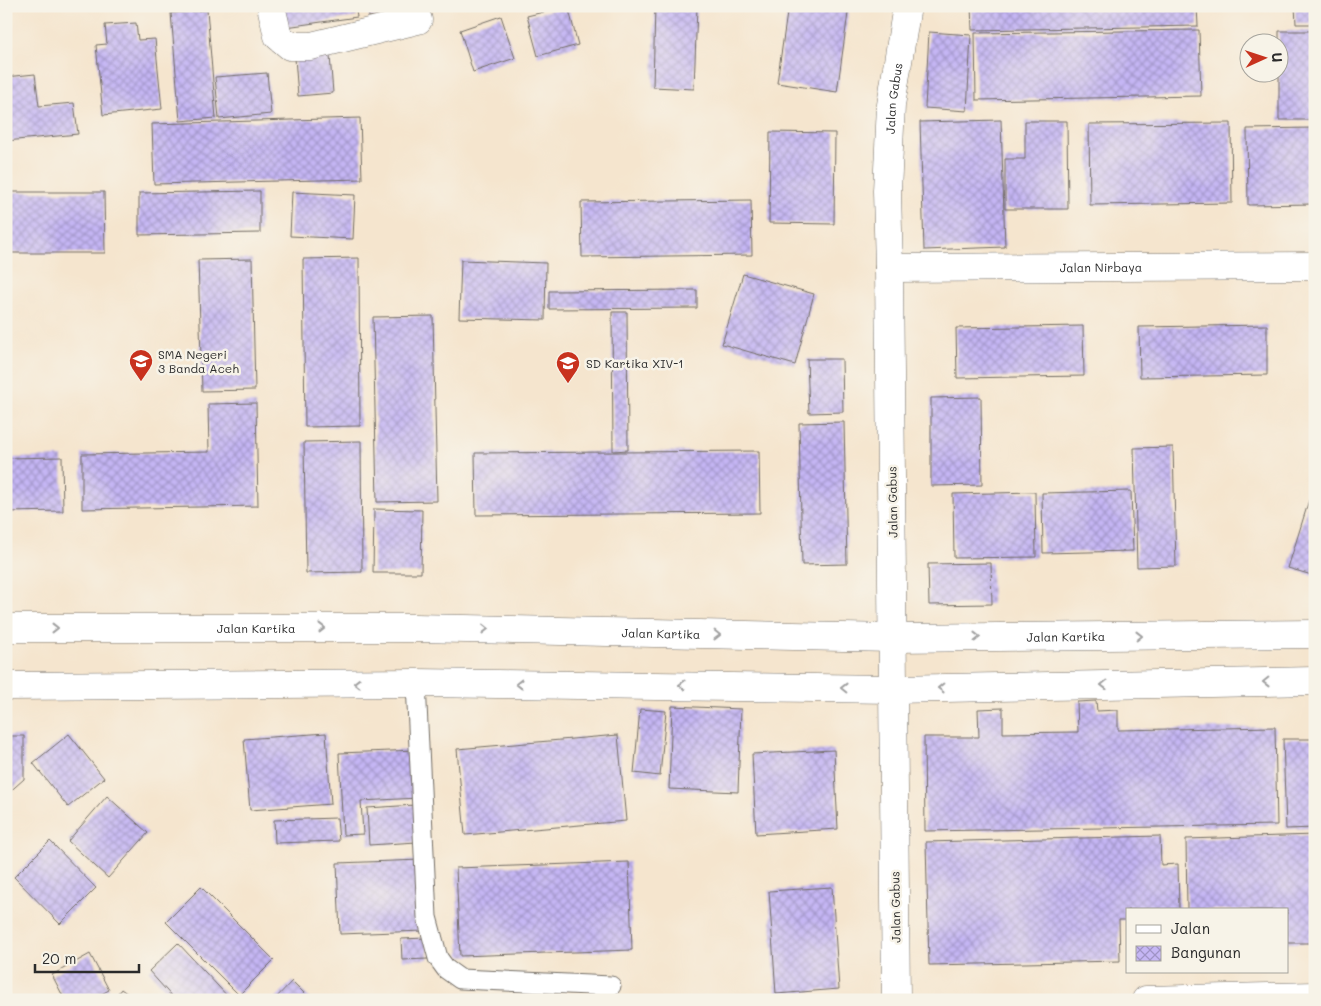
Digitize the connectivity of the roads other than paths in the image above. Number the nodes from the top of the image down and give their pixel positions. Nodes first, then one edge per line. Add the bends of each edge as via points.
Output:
1 (271, 6) edge
2 (907, 6) edge
3 (418, 20) dead end
4 (1315, 266) edge
5 (889, 268) junction
6 (6, 628) edge
7 (1315, 634) edge
8 (893, 638) junction
9 (1315, 681) edge
10 (416, 683) junction
11 (6, 686) edge
12 (893, 689) junction
13 (611, 986) dead end
14 (1315, 996) edge
15 (896, 1000) edge
16 (1146, 1000) edge

1 - 3 street via 278,36 290,46 311,46
2 - 5 street, Jalan Gabus via 891,106 887,191
4 - 5 street, Jalan Nirbaya
5 - 8 street, Jalan Gabus
6 -> 8 street, Jalan Kartika via 415,628
8 -> 7 street, Jalan Kartika
8 - 12 street, Jalan Gabus
9 -> 12 street
10 -> 11 street
12 -> 10 street
10 - 13 lane via 428,917 438,958 460,979
12 - 15 street, Jalan Gabus
14 - 16 street

